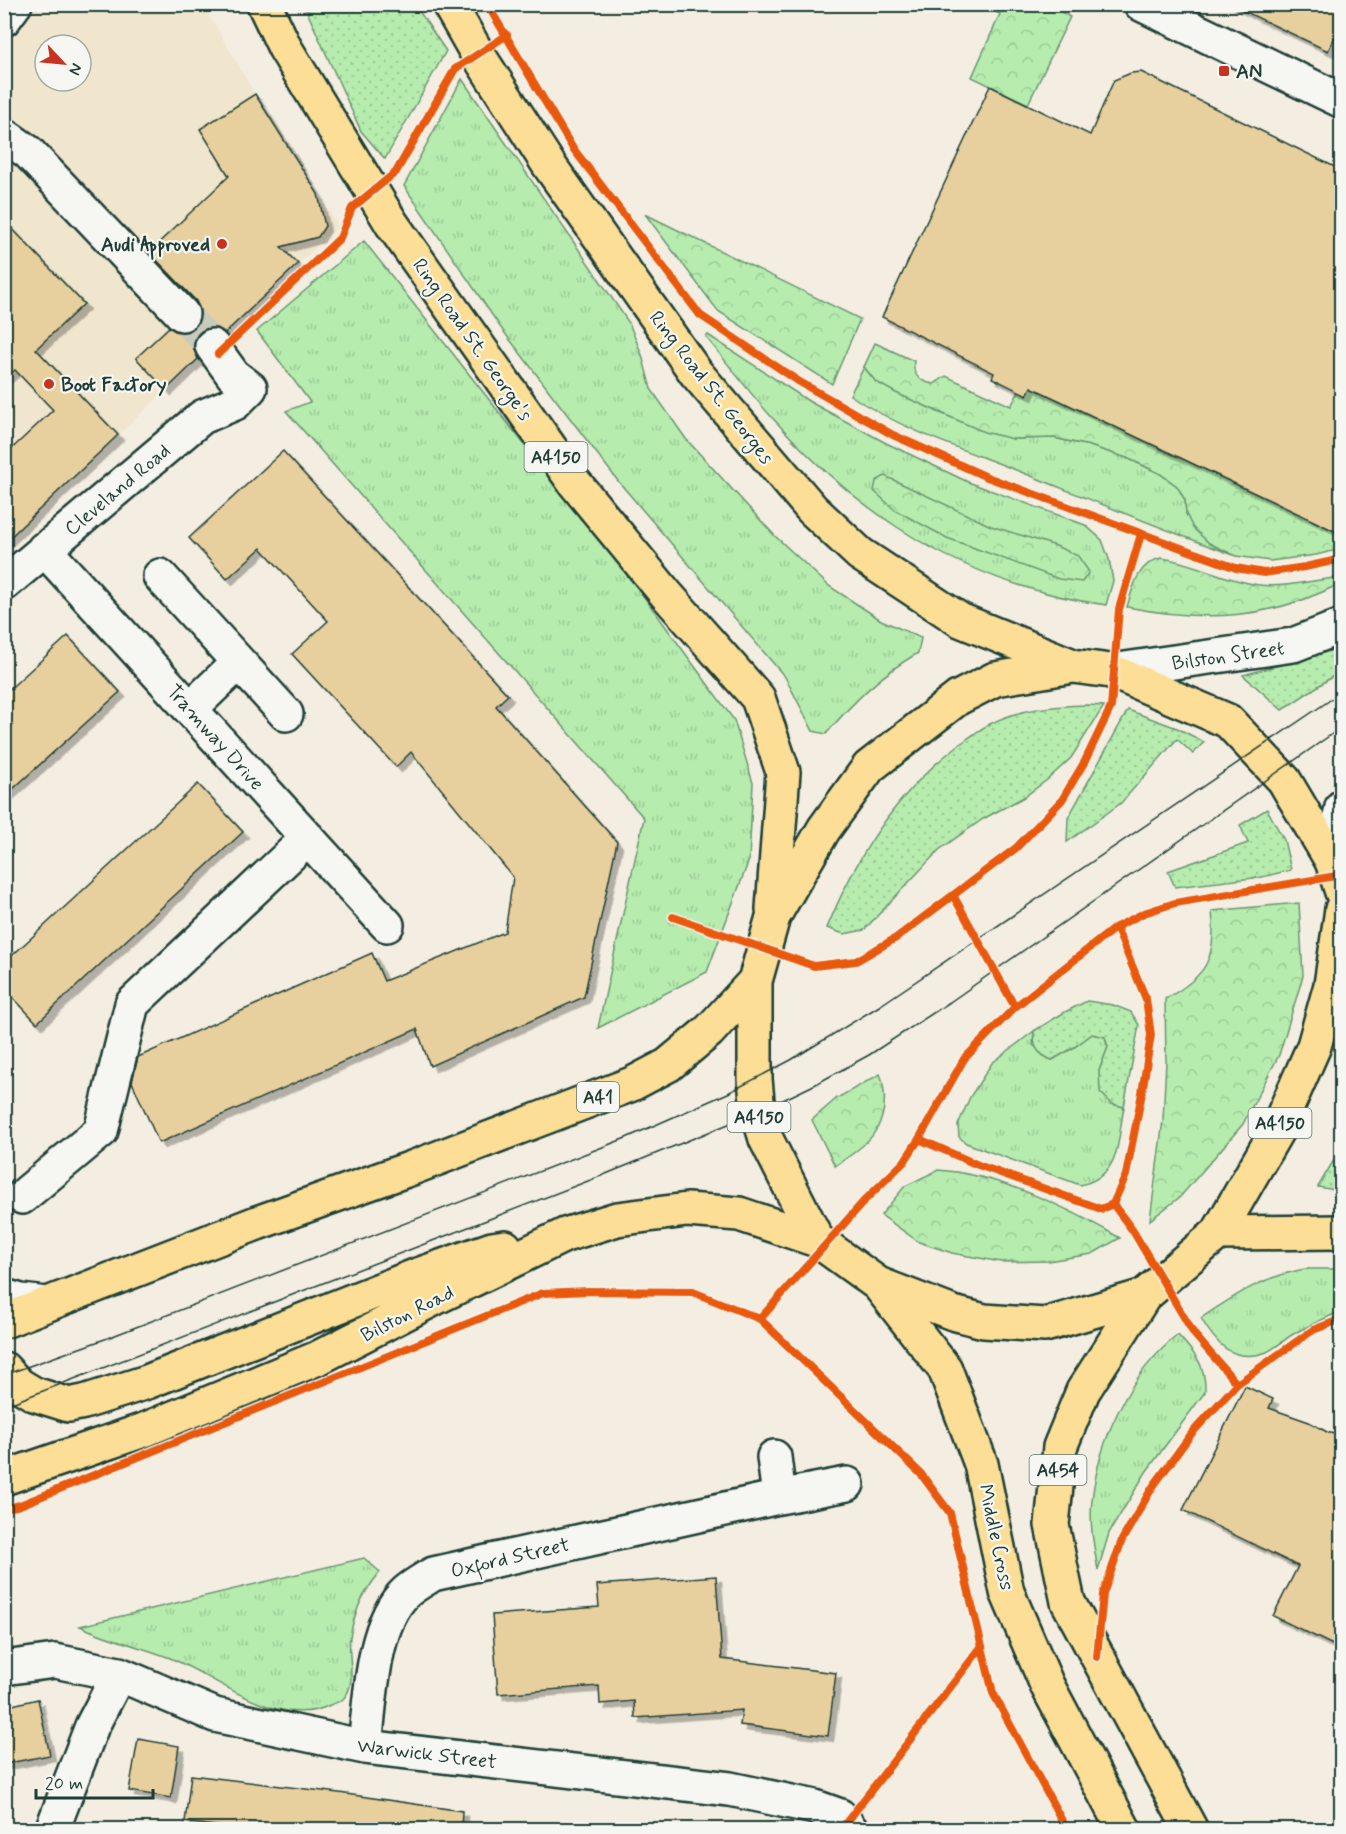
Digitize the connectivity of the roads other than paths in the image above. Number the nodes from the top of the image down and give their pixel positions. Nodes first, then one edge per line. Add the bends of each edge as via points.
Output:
1 (15, 4) edge
2 (264, 4) edge
3 (449, 4) edge
4 (1142, 4) edge
5 (4, 20) edge
6 (1341, 101) edge
7 (4, 135) edge
8 (182, 314) tunnel mouth
9 (212, 346) tunnel mouth
10 (44, 549) junction
11 (160, 576) dead end
12 (4, 584) edge
13 (1341, 626) edge
14 (238, 663) junction
15 (1073, 666) junction
16 (1111, 672) junction
17 (190, 709) junction
18 (286, 714) dead end
19 (1341, 807) edge
20 (308, 838) junction
21 (1332, 861) junction
22 (1341, 892) edge
23 (1341, 909) edge
24 (773, 917) junction
25 (387, 925) dead end
26 (755, 981) junction
27 (22, 1197) dead end
28 (1341, 1232) edge
29 (1218, 1233) junction
30 (565, 1235) junction
31 (818, 1240) junction
32 (878, 1284) junction
33 (4, 1296) edge
34 (1144, 1296) junction
35 (47, 1304) junction
36 (4, 1321) edge
37 (4, 1369) edge
38 (774, 1457) dead end
39 (4, 1478) edge
40 (848, 1484) dead end
41 (779, 1497) junction
42 (4, 1668) edge
43 (119, 1674) junction
44 (365, 1747) junction
45 (52, 1830) edge
46 (851, 1830) edge
47 (1124, 1830) edge
48 (1191, 1830) edge

1 - 5 street
2 - 24 highway, Ring Road St. George's / A4150 via 285,48 392,224 567,472 666,594 758,698 783,772
3 - 15 highway, Ring Road St. Georges / A4150 via 549,165 696,373 812,509 860,554 960,620
4 - 6 street
7 - 8 street via 28,152
9 - 10 street, Cleveland Road via 233,375 250,388 235,404 202,417
10 - 12 street, Cleveland Road
10 - 17 street, Tramway Drive
11 - 14 street
13 - 16 street, Bilston Street via 1293,645
14 - 17 street
14 - 18 street
15 - 16 highway, A4150
15 - 24 highway, A4150 via 995,679 958,698 869,766 824,829
16 - 21 highway, A4150 via 1228,721 1284,780
17 - 20 street, Tramway Drive
19 - 21 street
20 - 25 street, Tramway Drive
20 - 27 street via 132,1004 101,1131
21 - 22 highway, A4150
23 - 29 highway, A4150 via 1330,985 1314,1046 1276,1132
24 - 26 highway, A4150
26 - 31 highway, A4150 via 758,1112 766,1139
26 - 35 highway, A41 via 709,1031 668,1065 632,1084
28 - 29 highway
29 - 34 highway, A4150
30 - 31 highway, Bilston Road via 617,1219 687,1210 739,1214
30 - 37 highway via 492,1249 147,1382 84,1402 69,1405 34,1394
30 - 39 highway, Bilston Road via 318,1358 144,1430
31 - 32 highway, A4150
32 - 34 highway, A4150 via 984,1321 1045,1325
32 - 47 highway, Middle Cross via 945,1369 981,1464 1007,1592 1047,1685
33 - 35 street
34 - 48 highway, A454 via 1083,1391 1060,1447 1052,1525 1068,1602
35 - 36 highway, A41
38 - 41 street
40 - 41 street, Oxford Street
41 - 44 street, Oxford Street via 434,1574 406,1592 389,1615 376,1658
42 - 43 street, Warwick Street via 55,1661
43 - 44 street, Warwick Street via 215,1714
43 - 45 street via 92,1726
44 - 46 street, Warwick Street via 730,1789 814,1807 840,1816

